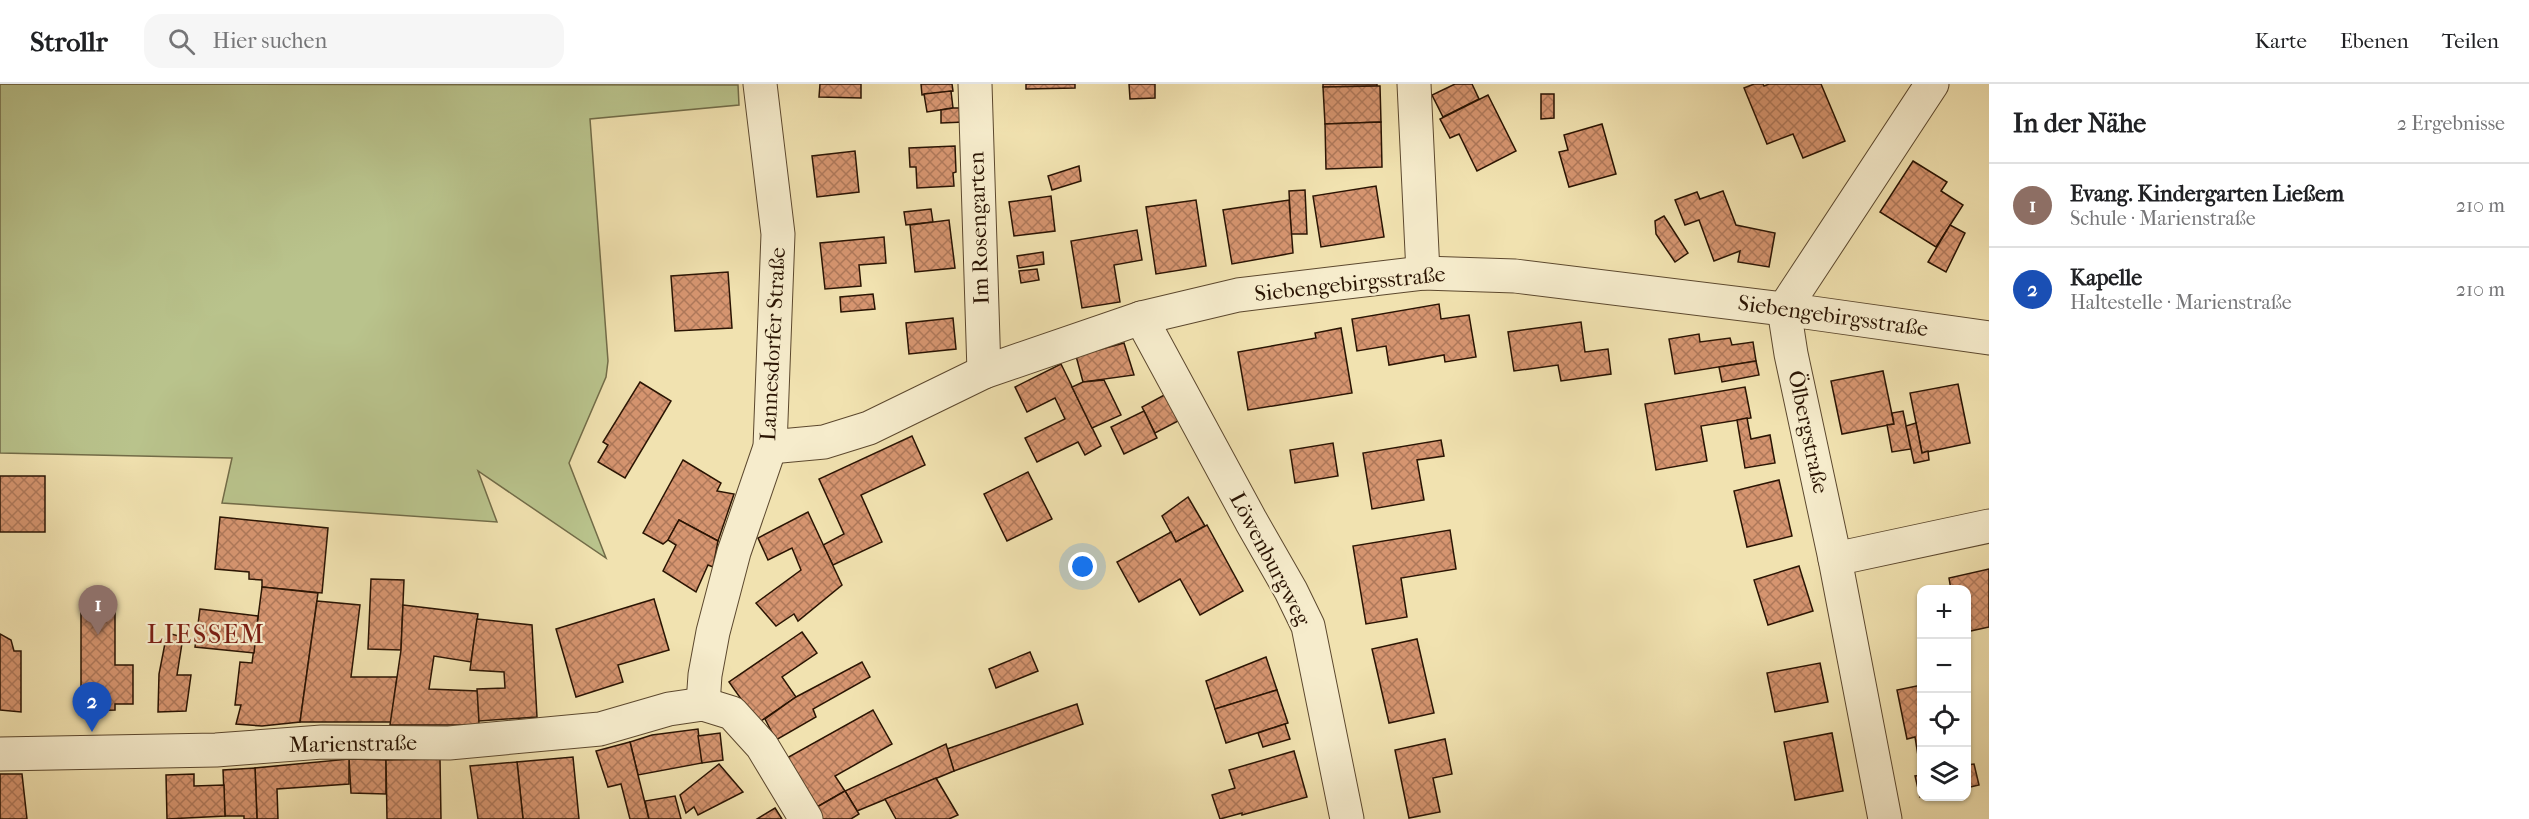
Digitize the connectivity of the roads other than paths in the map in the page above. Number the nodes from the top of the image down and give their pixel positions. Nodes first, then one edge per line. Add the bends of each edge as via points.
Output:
1 (760, 84) edge
2 (975, 84) edge
3 (1414, 84) edge
4 (1932, 84) edge
5 (1422, 273) junction
6 (1784, 309) junction
7 (1141, 318) junction
8 (1989, 338) edge
9 (984, 372) junction
10 (770, 447) junction
11 (1989, 525) edge
12 (1835, 559) junction
13 (703, 704) junction
14 (0, 754) edge
15 (806, 819) edge
16 (1347, 819) edge
17 (1885, 819) edge

1 - 10 street, Lannesdorfer Straße via 778,234
2 - 9 street, Im Rosengarten
3 - 5 street
4 - 6 street
5 - 6 street, Siebengebirgsstraße via 1515,276
5 - 7 street, Siebengebirgsstraße via 1238,295
6 - 8 street, Siebengebirgsstraße
6 - 12 street, Ölbergstraße
7 - 9 street, Siebengebirgsstraße
7 - 16 street, Löwenburgweg via 1308,626
9 - 10 street, Siebengebirgsstraße via 869,428 824,442
10 - 13 street, Lannesdorfer Straße via 734,552 713,632
11 - 12 street
12 - 17 street, Ölbergstraße
13 - 14 street, Marienstraße via 669,709 600,729 472,742 322,742 216,750
13 - 15 street via 732,713 762,746

